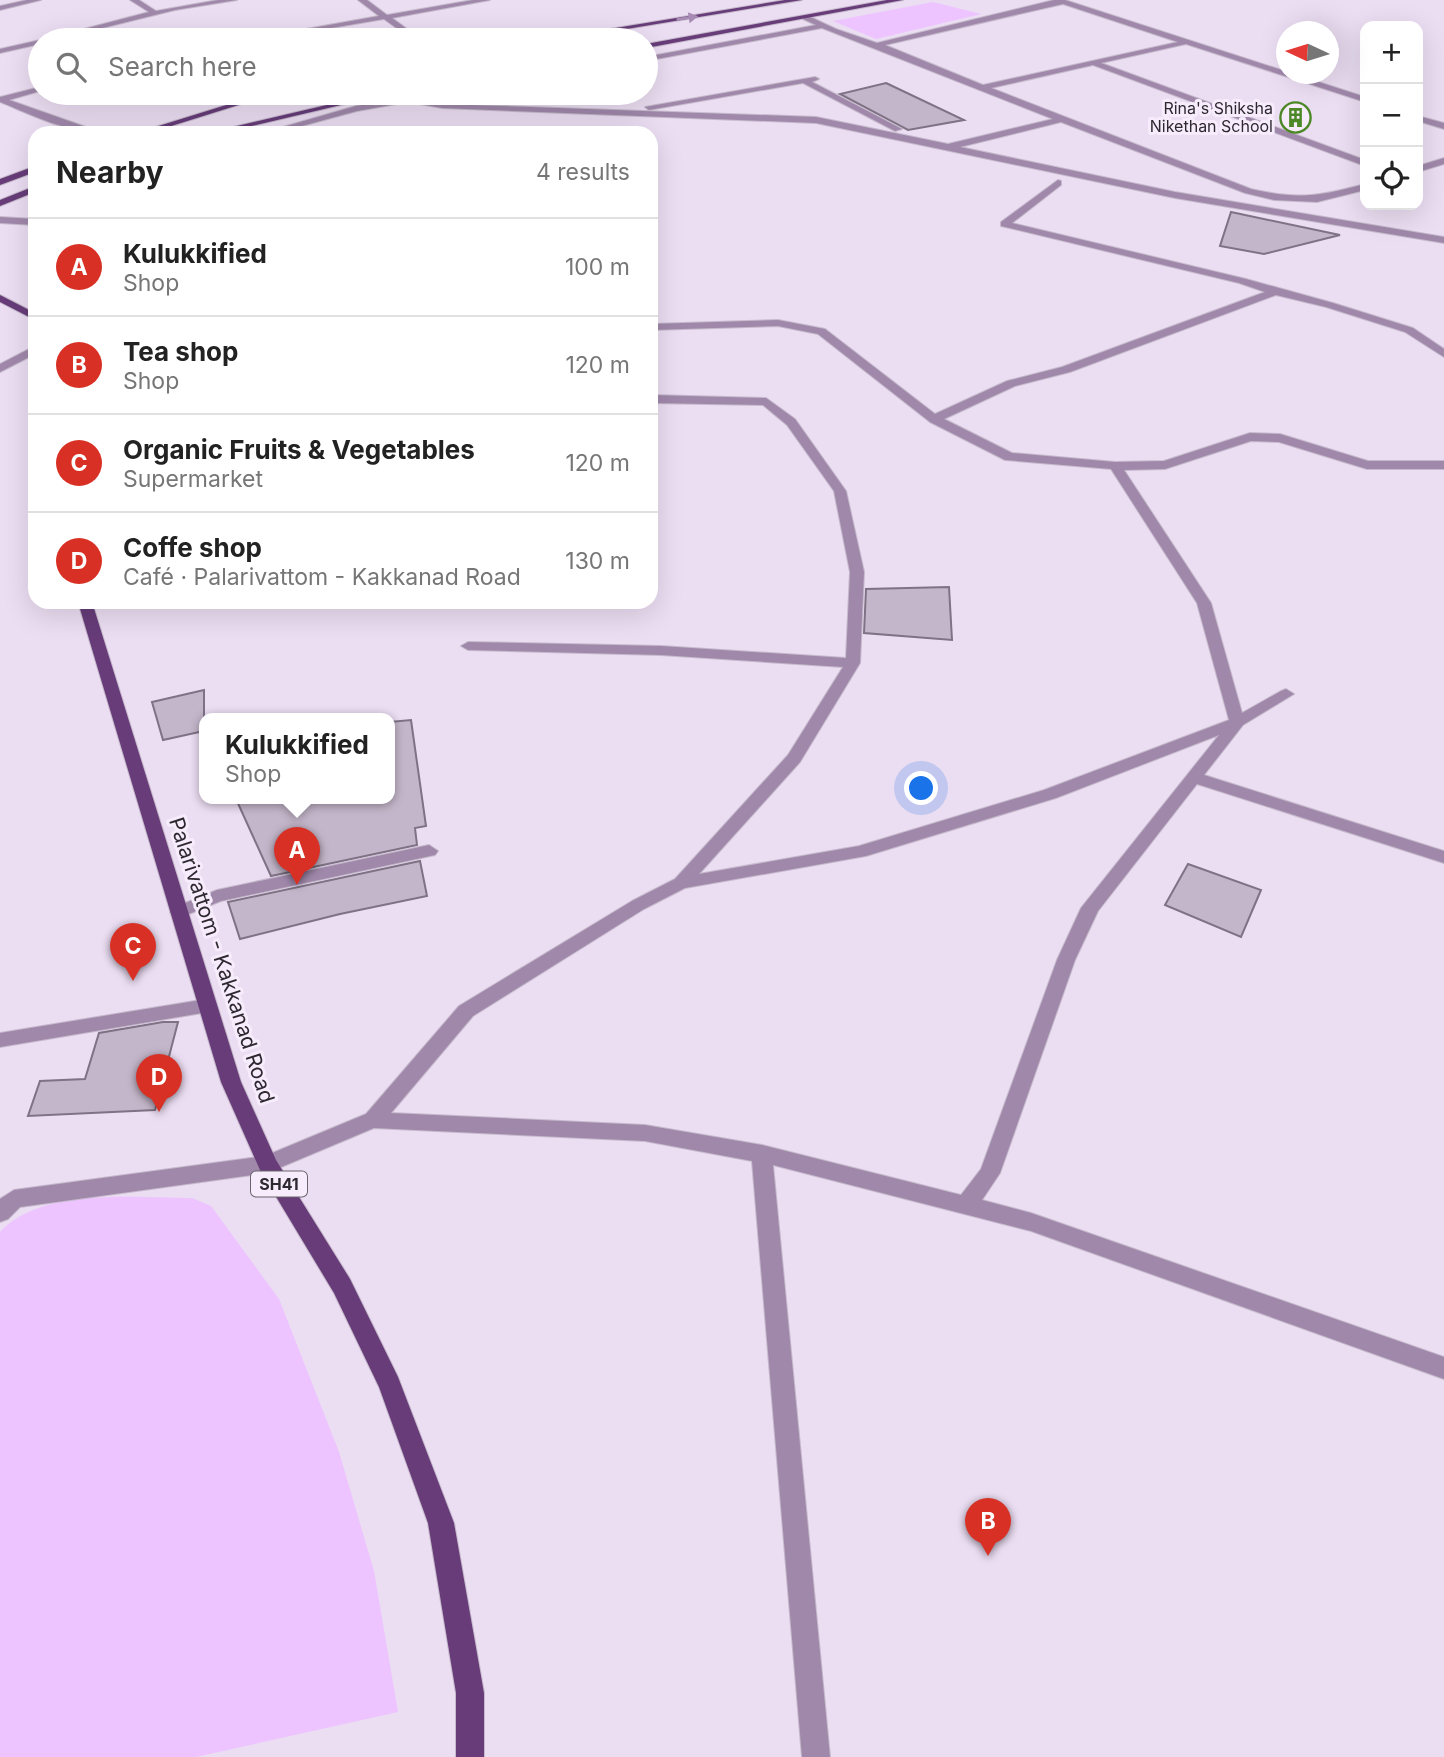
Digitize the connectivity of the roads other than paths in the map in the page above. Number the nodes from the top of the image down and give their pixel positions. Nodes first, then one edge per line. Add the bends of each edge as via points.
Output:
1 (37, 0) edge
2 (134, 0) edge
3 (233, 0) edge
4 (362, 0) edge
5 (486, 0) edge
6 (798, 0) edge
7 (899, 0) edge
8 (1060, 1) edge
9 (777, 4) junction
10 (0, 8) edge
11 (155, 13) junction
12 (383, 16) junction
13 (806, 17) junction
14 (823, 26) junction
15 (94, 28) edge
16 (316, 28) edge
17 (400, 28) edge
18 (624, 28) edge
19 (1186, 42) junction
20 (28, 44) edge
21 (658, 44) edge
22 (877, 45) junction
23 (0, 51) edge
24 (658, 57) edge
25 (1096, 64) junction
26 (815, 79) dead end
27 (804, 80) junction
28 (985, 87) junction
29 (28, 92) edge
30 (1360, 98) edge
31 (1, 99) edge
32 (233, 105) edge
33 (335, 105) edge
34 (372, 105) edge
35 (437, 105) edge
36 (619, 115) junction
37 (1063, 119) junction
38 (1423, 120) edge
39 (75, 126) edge
40 (162, 126) edge
41 (242, 126) edge
42 (291, 126) edge
43 (1444, 127) edge
44 (923, 142) junction
45 (948, 147) junction
46 (1360, 161) edge
47 (1444, 161) edge
48 (1423, 167) edge
49 (28, 172) edge
50 (0, 182) edge
51 (1058, 183) dead end
52 (1360, 188) edge
53 (28, 192) edge
54 (1293, 199) junction
55 (0, 203) edge
56 (0, 220) edge
57 (28, 222) edge
58 (1389, 231) junction
59 (1444, 240) edge
60 (1275, 292) junction
61 (0, 298) edge
62 (28, 313) edge
63 (658, 327) edge
64 (28, 353) edge
65 (1444, 354) edge
66 (0, 369) edge
67 (658, 399) edge
68 (934, 419) junction
69 (1444, 465) edge
70 (1115, 466) junction
71 (87, 609) edge
72 (468, 646) dead end
73 (853, 663) junction
74 (1286, 694) dead end
75 (1237, 722) junction
76 (1193, 777) junction
77 (429, 851) dead end
78 (1444, 857) edge
79 (681, 883) junction
80 (179, 912) junction
81 (208, 1006) junction
82 (0, 1040) edge
83 (373, 1120) junction
84 (762, 1154) junction
85 (267, 1164) junction
86 (966, 1205) junction
87 (0, 1213) edge
88 (1444, 1368) edge
89 (470, 1757) edge
90 (816, 1757) edge

1 - 10 street
2 - 11 street
3 - 11 street
4 - 12 street
5 - 12 street
6 - 9 main road
7 - 13 main road
8 - 19 street
8 - 22 street
9 - 13 main road
18 -> 9 main road
11 - 15 street
12 - 16 street
12 - 17 street
13 - 14 street
13 - 21 main road
14 - 22 street
14 - 24 street
19 - 25 street
19 - 30 street
20 - 23 street
22 - 28 street
25 - 28 street
25 - 46 street
26 - 27 street
27 - 36 street
27 - 44 street
28 - 37 street
29 - 31 street
31 - 39 street
32 - 40 main road
33 - 41 main road
34 - 42 street
35 - 36 street
36 - 44 street via 816,120
37 - 45 street
37 - 54 street via 1248,191
38 - 43 street
44 - 45 street
45 - 58 street via 1163,192
47 - 48 street
49 - 50 main road
51 - 60 street via 1004,224
52 - 54 street via 1317,199
53 - 55 main road
54 - 58 street
56 - 57 street
58 - 59 street
60 - 65 street via 1409,330
60 - 68 street via 1066,370 1011,383
61 - 62 main road
63 - 68 street via 778,323 821,331
64 - 66 street
67 - 73 street via 766,402 790,422 840,491 857,572
68 - 70 street via 1010,457
69 - 70 street via 1367,465 1280,438 1250,437 1165,465
70 - 75 street via 1204,603
71 - 80 main road, Palarivattom - Kakkanad Road / SH41
72 - 73 street via 737,652
73 - 79 street via 794,758
74 - 75 street
75 - 76 street
75 - 79 street via 1050,794 860,852
76 - 78 street
76 - 86 street via 1090,908 1066,960 990,1173
77 - 80 street via 217,896
79 - 83 street via 466,1011
80 - 81 main road, Palarivattom - Kakkanad Road / SH41
81 - 82 street
81 - 85 main road, Palarivattom - Kakkanad Road / SH41 via 231,1082
83 - 84 street via 645,1133
83 - 85 street
84 - 86 street
84 - 90 street
85 - 87 street via 14,1199
85 - 89 main road, Palarivattom - Kakkanad Road / SH41 via 342,1286 384,1372 441,1523 470,1693
86 - 88 street via 1031,1222

